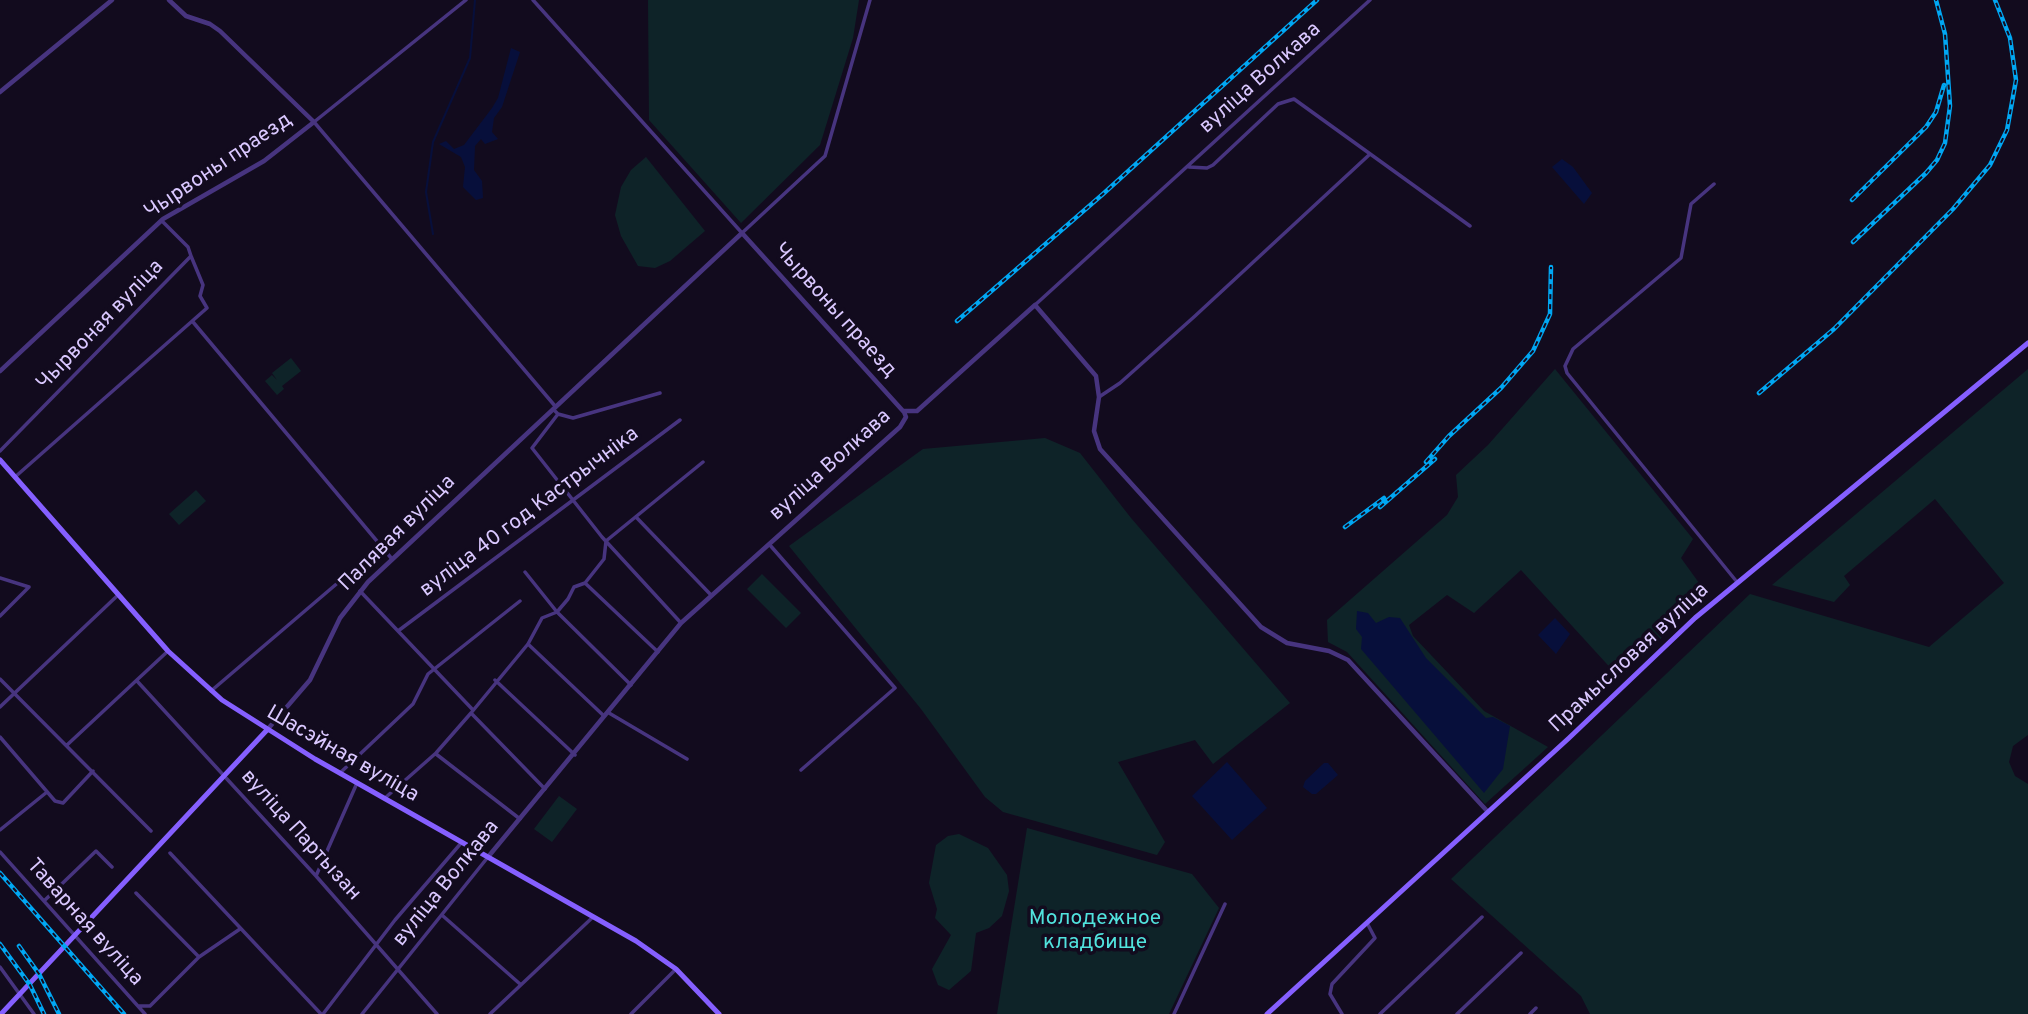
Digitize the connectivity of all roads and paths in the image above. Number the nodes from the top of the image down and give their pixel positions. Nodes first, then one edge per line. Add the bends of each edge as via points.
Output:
1 (112, 0) edge
2 (169, 0) edge
3 (466, 0) edge
4 (533, 0) edge
5 (870, 0) edge
6 (1370, 0) edge
7 (0, 92) edge
8 (314, 122) junction
9 (1369, 155) junction
10 (1188, 167) junction
11 (1714, 184) dead end
12 (162, 221) junction
13 (1470, 226) dead end
14 (742, 233) junction
15 (191, 256) junction
16 (1035, 305) junction
17 (192, 321) junction
18 (2028, 343) edge
19 (0, 371) edge
20 (660, 393) dead end
21 (1099, 397) junction
22 (554, 407) junction
23 (903, 411) junction
24 (558, 414) junction
25 (680, 420) dead end
26 (0, 451) edge
27 (0, 460) edge
28 (703, 462) dead end
29 (15, 477) junction
30 (572, 499) junction
31 (636, 517) junction
32 (606, 541) junction
33 (769, 544) junction
34 (381, 546) junction
35 (392, 559) junction
36 (525, 572) dead end
37 (0, 578) edge
38 (1737, 582) junction
39 (585, 583) junction
40 (360, 590) junction
41 (711, 595) junction
42 (117, 596) junction
43 (520, 601) dead end
44 (557, 612) junction
45 (0, 617) edge
46 (681, 624) junction
47 (398, 631) junction
48 (528, 644) junction
49 (168, 651) junction
50 (658, 652) junction
51 (434, 669) junction
52 (0, 679) edge
53 (495, 680) junction
54 (137, 681) junction
55 (631, 685) junction
56 (211, 691) junction
57 (14, 693) junction
58 (0, 707) edge
59 (472, 711) junction
60 (607, 715) junction
61 (267, 730) junction
62 (0, 737) edge
63 (67, 745) junction
64 (436, 754) junction
65 (575, 755) junction
66 (687, 758) dead end
67 (800, 770) dead end
68 (93, 771) junction
69 (340, 773) junction
70 (224, 776) junction
71 (357, 783) junction
72 (545, 789) junction
73 (47, 792) junction
74 (385, 798) junction
75 (1488, 812) junction
76 (520, 819) junction
77 (0, 830) edge
78 (151, 831) dead end
79 (462, 842) junction
80 (0, 852) edge
81 (170, 853) dead end
82 (488, 857) junction
83 (112, 867) dead end
84 (317, 876) junction
85 (136, 893) dead end
86 (44, 901) junction
87 (1225, 904) dead end
88 (442, 916) junction
89 (593, 917) junction
90 (1482, 917) dead end
91 (1367, 923) junction
92 (240, 929) junction
93 (378, 945) junction
94 (1521, 953) dead end
95 (199, 957) junction
96 (0, 967) edge
97 (399, 969) junction
98 (676, 969) junction
99 (520, 984) junction
100 (138, 1006) junction
101 (638, 1007) junction
102 (1536, 1008) dead end
103 (2, 1013) edge
104 (34, 1014) edge
105 (145, 1014) edge
106 (322, 1014) edge
107 (362, 1014) edge
108 (436, 1014) edge
109 (490, 1014) edge
110 (631, 1014) edge
111 (643, 1014) edge
112 (719, 1014) edge
113 (1174, 1014) edge
114 (1267, 1014) edge
115 (1342, 1014) edge
116 (1380, 1014) edge
117 (1457, 1014) edge
118 (1530, 1014) edge

1 - 7 street
2 - 8 street via 186,16 220,31
3 - 8 street, Чырвоны праезд
4 - 14 street, Чырвоны праезд
5 - 14 street via 825,156
6 - 10 street, вуліца Волкава
8 - 12 street, Чырвоны праезд via 264,160
8 - 22 street
9 - 10 street via 1299,102 1289,100 1278,104 1213,165
9 - 13 street
9 - 21 street via 1203,309
10 - 16 street, вуліца Волкава
11 - 38 street via 1691,204 1681,258 1573,349 1565,366 1566,373
12 - 15 street, Чырвоная вуліца
12 - 19 street, Чырвоны праезд
14 - 22 street, Палявая вуліца
14 - 23 street, Чырвоны праезд
15 - 17 street via 203,285 200,296 208,308
15 - 26 street, Чырвоная вуліца
16 - 21 street via 1090,367
16 - 23 street, вуліца Волкава via 917,411
17 - 29 street
17 - 34 street
18 - 38 main road, Прамысловая вуліца
20 - 24 street, вуліца 40 год Кастрычніка via 573,418
21 - 75 street via 1094,431 1100,449 1261,627 1287,643 1329,651 1348,660
22 - 24 street
22 - 35 street, Палявая вуліца
23 - 33 street, вуліца Волкава via 906,417 900,427
24 - 30 street via 532,447
25 - 30 street, вуліца 40 год Кастрычніка
27 - 29 main road, Шасэйная вуліца
28 - 31 street
29 - 42 main road, Шасэйная вуліца
30 - 32 street
30 - 47 street, вуліца 40 год Кастрычніка
31 - 32 street
31 - 41 street
32 - 39 street via 604,559
32 - 46 street
33 - 41 street, вуліца Волкава
33 - 67 street via 895,688
34 - 35 street
34 - 56 street
35 - 40 street, Палявая вуліца
36 - 44 street
37 - 45 street via 29,587
38 - 75 main road, Прамысловая вуліца
39 - 44 street via 574,587
39 - 50 street
40 - 47 street
40 - 61 street, Палявая вуліца via 334,629 310,680
41 - 46 street, вуліца Волкава
42 - 49 main road, Шасэйная вуліца
42 - 57 street
43 - 51 street
44 - 48 street via 542,618
44 - 55 street
46 - 50 street, вуліца Волкава
47 - 51 street
48 - 53 street
48 - 60 street
49 - 54 street
49 - 56 main road, Шасэйная вуліца
50 - 55 street, вуліца Волкава
51 - 59 street
51 - 69 street via 413,704
52 - 57 street
53 - 59 street
53 - 65 street
54 - 63 street
54 - 70 street, вуліца Партызан
55 - 60 street, вуліца Волкава
56 - 61 main road, Шасэйная вуліца
57 - 58 street
57 - 63 street
59 - 64 street
59 - 72 street
60 - 65 street, вуліца Волкава
60 - 66 street
61 - 69 main road, Шасэйная вуліца
61 - 70 main road, Палявая вуліца
62 - 73 street
63 - 68 street
64 - 74 street
64 - 76 street
65 - 72 street, вуліца Волкава
68 - 73 street via 62,803
68 - 78 street
69 - 71 main road, Шасэйная вуліца
70 - 84 street, вуліца Партызан
70 - 103 main road, Палявая вуліца
71 - 74 main road, Шасэйная вуліца
71 - 84 street
72 - 76 street, вуліца Волкава
73 - 77 street
74 - 79 main road, Шасэйная вуліца
75 - 91 main road, Прамысловая вуліца
76 - 82 street, вуліца Волкава
79 - 82 main road, Шасэйная вуліца
79 - 93 street
80 - 86 street, Таварная вуліца
81 - 92 street
82 - 88 street, вуліца Волкава
82 - 89 main road, Шасэйная вуліца
83 - 86 street via 96,851
84 - 93 street, вуліца Партызан
85 - 95 street
86 - 100 street, Таварная вуліца
87 - 113 street
88 - 97 street, вуліца Волкава
88 - 99 street
89 - 98 main road, Шасэйная вуліца
89 - 99 street
90 - 116 street
91 - 114 main road, Прамысловая вуліца
91 - 115 street via 1375,938 1341,973 1329,994
92 - 95 street
92 - 106 street
93 - 97 street, вуліца Партызан
93 - 106 street
94 - 117 street
95 - 100 street via 150,1006
96 - 104 street
97 - 107 street, вуліца Волкава
97 - 108 street, вуліца Партызан
98 - 101 street
98 - 112 main road, Шасэйная вуліца
99 - 109 street
100 - 105 street, Таварная вуліца
101 - 110 street
101 - 111 street
102 - 118 street

